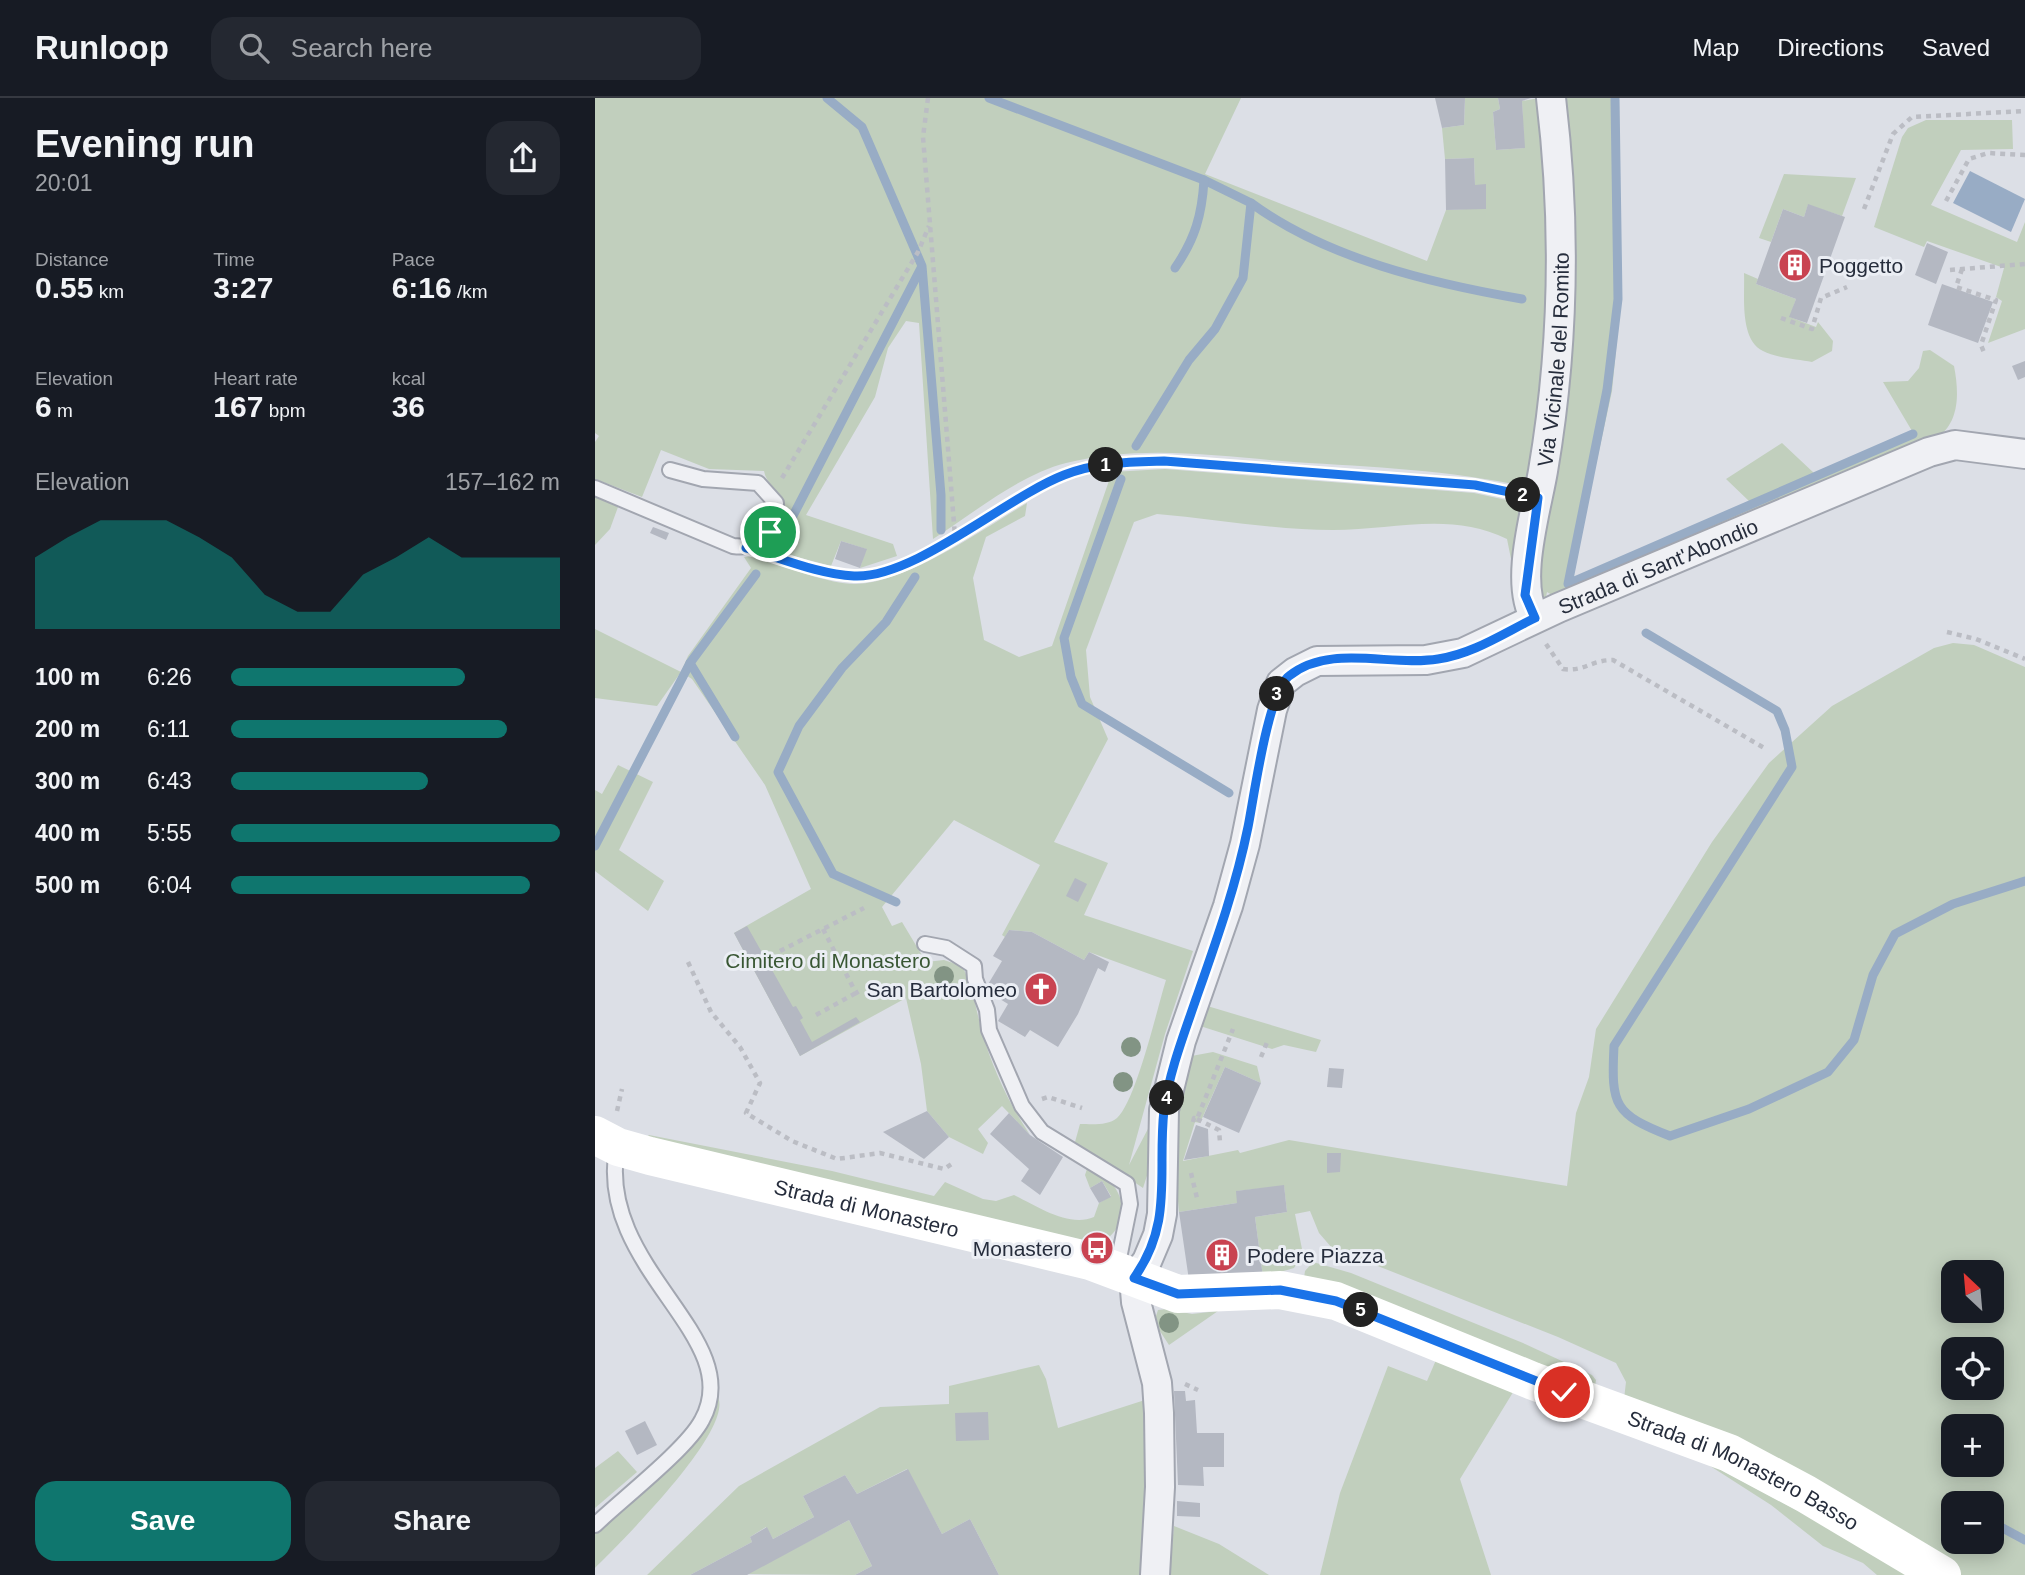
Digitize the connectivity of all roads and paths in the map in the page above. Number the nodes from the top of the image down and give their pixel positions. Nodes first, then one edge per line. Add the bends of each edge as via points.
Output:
1 (928, 98) edge
2 (1551, 98) edge
3 (2025, 111) edge
4 (2025, 155) edge
5 (1946, 201) dead end
6 (1864, 209) dead end
7 (930, 226) junction
8 (2025, 264) edge
9 (1962, 269) junction
10 (1949, 270) dead end
11 (1847, 287) dead end
12 (1781, 318) dead end
13 (1985, 355) dead end
14 (2025, 454) edge
15 (670, 470) dead end
16 (595, 488) edge
17 (771, 495) junction
18 (1538, 498) junction
19 (955, 536) junction
20 (746, 548) junction
21 (1535, 618) junction
22 (1947, 632) dead end
23 (2025, 659) edge
24 (1766, 749) dead end
25 (864, 908) dead end
26 (823, 929) junction
27 (925, 944) dead end
28 (780, 951) dead end
29 (688, 962) dead end
30 (816, 1015) dead end
31 (1233, 1029) dead end
32 (1268, 1040) dead end
33 (1261, 1057) dead end
34 (1022, 1106) junction
35 (1082, 1108) dead end
36 (1197, 1119) junction
37 (1191, 1129) dead end
38 (606, 1141) edge
39 (1220, 1142) dead end
40 (953, 1163) dead end
41 (1187, 1169) dead end
42 (1197, 1198) dead end
43 (606, 1209) dead end
44 (614, 1236) dead end
45 (1126, 1274) junction
46 (595, 1525) edge
47 (1155, 1575) edge
48 (1942, 1575) edge

1 - 7 path via 923,137
2 - 18 street, Via Vicinale del Romito via 1560,199 1559,341
3 - 6 path via 1912,117 1893,134
4 - 5 path via 1988,153 1969,159
7 - 17 path
7 - 19 path
8 - 9 path
9 - 10 path
9 - 13 path via 1956,287 1996,300 1981,345
11 - 12 path via 1821,298 1812,329
14 - 21 street, Strada di Sant'Abondio via 1955,445 1929,452
15 - 17 lane via 703,479 758,483
16 - 20 lane
17 - 20 lane via 776,515 770,532
18 - 19 path via 1475,485 1164,461 1116,463 1066,474
18 - 21 street, Via Vicinale del Romito via 1525,595
19 - 20 path via 894,568 856,576
21 - 24 path via 1548,649 1563,669 1577,671 1596,660 1613,660
21 - 45 street, Strada di Sant'Abondio via 1447,658 1317,661 1281,683 1245,844 1181,1041 1164,1110 1158,1235 1147,1261
22 - 23 path
25 - 26 path
26 - 28 path
26 - 30 path via 859,992
27 - 34 lane via 946,948 974,966 989,1030
29 - 40 path via 711,1012 740,1047 759,1083 746,1113 792,1141 837,1159 880,1153 944,1169
31 - 36 path
32 - 33 path
34 - 35 path via 1048,1097
34 - 45 lane via 1042,1132 1127,1184
36 - 37 path
36 - 39 path via 1219,1130
38 - 43 lane
38 - 45 main road, Strada di Monastero
41 - 42 path
44 - 46 lane via 695,1349 709,1399 702,1420 677,1449
45 - 47 street via 1157,1383 1160,1487
45 - 48 main road, Strada di Monastero Basso via 1178,1294 1280,1290 1336,1301 1533,1381 1729,1453

